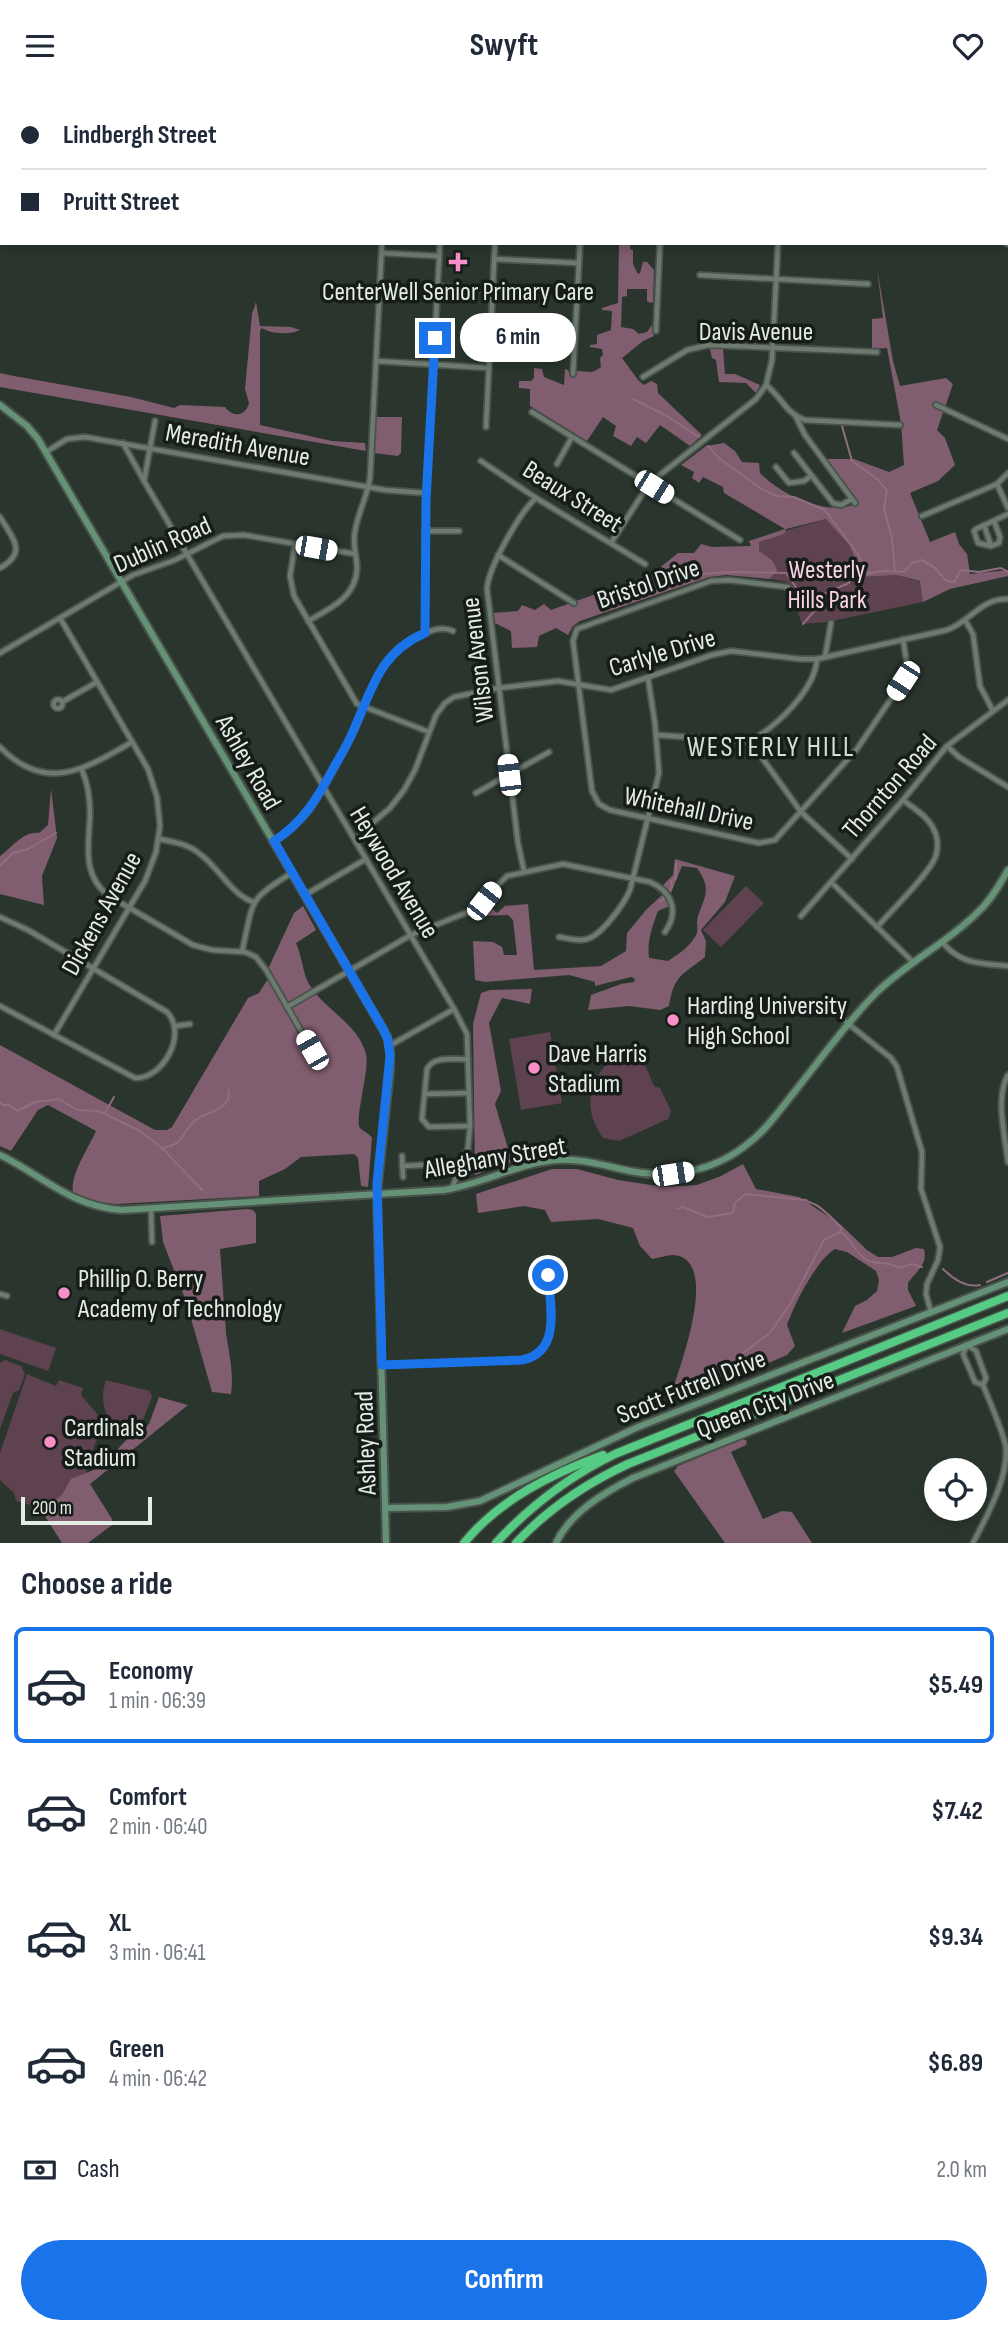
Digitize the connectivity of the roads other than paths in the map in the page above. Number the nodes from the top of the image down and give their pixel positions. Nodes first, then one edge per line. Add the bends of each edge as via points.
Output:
1 (382, 245) edge
2 (440, 245) edge
3 (495, 245) edge
4 (580, 245) edge
5 (660, 245) edge
6 (778, 245) edge
7 (382, 253) junction
8 (439, 256) junction
9 (494, 259) junction
10 (578, 263) junction
11 (700, 275) dead end
12 (777, 278) junction
13 (868, 284) dead end
14 (438, 286) junction
15 (494, 290) junction
16 (656, 331) dead end
17 (773, 348) junction
18 (877, 352) dead end
19 (376, 361) junction
20 (434, 364) junction
21 (489, 368) junction
22 (573, 374) dead end
23 (643, 377) dead end
24 (766, 385) junction
25 (0, 405) edge
26 (936, 405) dead end
27 (532, 412) dead end
28 (795, 416) junction
29 (155, 421) dead end
30 (900, 425) dead end
31 (486, 428) dead end
32 (572, 437) junction
33 (1008, 439) edge
34 (123, 443) junction
35 (150, 448) junction
36 (46, 452) junction
37 (794, 453) dead end
38 (481, 461) dead end
39 (557, 464) dead end
40 (776, 467) dead end
41 (1008, 473) edge
42 (811, 476) junction
43 (144, 481) junction
44 (650, 484) junction
45 (998, 484) junction
46 (369, 487) junction
47 (426, 493) junction
48 (536, 498) junction
49 (1008, 508) edge
50 (1008, 514) edge
51 (922, 516) dead end
52 (0, 517) edge
53 (994, 521) junction
54 (984, 525) junction
55 (425, 531) junction
56 (459, 531) dead end
57 (740, 540) dead end
58 (295, 544) junction
59 (611, 544) junction
60 (991, 546) junction
61 (187, 554) junction
62 (355, 554) junction
63 (498, 555) junction
64 (645, 564) dead end
65 (0, 568) edge
66 (121, 582) junction
67 (788, 587) dead end
68 (1008, 599) edge
69 (574, 603) dead end
70 (60, 618) junction
71 (965, 619) junction
72 (308, 621) junction
73 (831, 622) dead end
74 (453, 631) dead end
75 (425, 633) junction
76 (903, 639) junction
77 (0, 653) edge
78 (825, 657) junction
79 (817, 659) junction
80 (648, 678) junction
81 (96, 682) junction
82 (578, 683) junction
83 (499, 688) junction
84 (1008, 700) edge
85 (62, 702) dead end
86 (363, 708) junction
87 (993, 711) junction
88 (429, 732) junction
89 (656, 735) junction
90 (750, 741) junction
91 (132, 742) junction
92 (947, 746) junction
93 (0, 747) edge
94 (549, 752) dead end
95 (82, 770) junction
96 (509, 775) junction
97 (323, 787) junction
98 (1008, 787) edge
99 (476, 793) dead end
100 (903, 800) junction
101 (801, 812) junction
102 (647, 819) junction
103 (159, 839) junction
104 (274, 841) junction
105 (355, 843) junction
106 (366, 859) junction
107 (852, 859) junction
108 (1008, 870) edge
109 (524, 871) junction
110 (292, 873) junction
111 (634, 878) junction
112 (831, 882) junction
113 (305, 895) junction
114 (253, 902) junction
115 (129, 908) junction
116 (801, 916) dead end
117 (0, 917) edge
118 (877, 926) junction
119 (665, 932) dead end
120 (411, 935) junction
121 (559, 937) dead end
122 (941, 941) junction
123 (242, 951) junction
124 (913, 962) junction
125 (1008, 966) edge
126 (93, 968) junction
127 (348, 970) junction
128 (0, 1006) edge
129 (287, 1007) junction
130 (454, 1009) junction
131 (841, 1018) dead end
132 (849, 1023) junction
133 (190, 1024) dead end
134 (176, 1026) junction
135 (54, 1035) junction
136 (389, 1046) junction
137 (312, 1050) dead end
138 (468, 1059) junction
139 (1008, 1075) edge
140 (469, 1093) junction
141 (424, 1094) junction
142 (470, 1126) junction
143 (0, 1155) edge
144 (402, 1156) dead end
145 (1008, 1161) edge
146 (461, 1163) junction
147 (402, 1166) junction
148 (459, 1171) junction
149 (403, 1177) dead end
150 (467, 1186) junction
151 (452, 1188) junction
152 (377, 1194) junction
153 (151, 1209) junction
154 (152, 1242) dead end
155 (548, 1275) dead end
156 (1008, 1282) edge
157 (0, 1294) edge
158 (7, 1296) dead end
159 (1008, 1296) edge
160 (931, 1312) junction
161 (1008, 1313) edge
162 (1008, 1329) edge
163 (967, 1345) junction
164 (382, 1365) junction
165 (983, 1385) junction
166 (636, 1444) junction
167 (386, 1508) junction
168 (519, 1541) edge
169 (386, 1543) edge
170 (464, 1543) edge
171 (496, 1543) edge
172 (556, 1543) edge
173 (972, 1543) edge

1 - 7 street
2 - 8 street
3 - 9 street
4 - 10 street
5 - 16 street
6 - 12 street
7 - 8 street
7 - 19 street
8 - 14 street
9 - 10 street
9 - 15 street
10 - 22 street
11 - 12 street
12 - 13 street
12 - 17 street
14 - 15 street
14 - 20 street
15 - 21 street
17 - 18 street, Davis Avenue
17 - 23 street, Davis Avenue via 698,347
17 - 24 street
19 - 20 street
19 - 46 street
20 - 21 street
20 - 47 street
21 - 31 street
24 - 28 street
24 - 44 street via 755,399
25 - 36 street, Ashley Road via 27,426
26 - 33 street
27 - 32 street
28 - 30 street
28 - 42 street via 853,501 834,504
29 - 35 street
32 - 39 street
32 - 44 street
34 - 35 street, Meredith Avenue
34 - 36 street, Meredith Avenue via 77,437
34 - 43 street, Heywood Avenue
35 - 43 street
35 - 46 street, Meredith Avenue
36 - 66 street, Ashley Road
37 - 42 street
38 - 48 street, Beaux Street
40 - 42 street via 789,483
41 - 45 street
43 - 61 street, Heywood Avenue
44 - 57 street
44 - 59 street
45 - 49 street
45 - 51 street
46 - 47 street, Meredith Avenue
46 - 62 street via 355,530
47 - 55 street
48 - 59 street, Beaux Street
48 - 63 street, Wilson Avenue
50 - 53 street
52 - 65 street via 17,551
53 - 54 street
53 - 60 street via 1000,541
54 - 60 street
54 - 60 street via 974,535 978,543
55 - 56 street
55 - 75 street
58 - 61 street, Dublin Road via 232,535 215,538
58 - 62 street, Dublin Road
58 - 72 street via 291,584
59 - 64 street, Beaux Street
61 - 66 street, Dublin Road
61 - 97 street, Heywood Avenue
62 - 72 street via 354,583 346,596
63 - 69 street
63 - 83 street, Wilson Avenue via 487,589
66 - 70 street, Dublin Road
66 - 104 street, Ashley Road
67 - 82 street, Bristol Drive via 716,580 581,627 573,641
68 - 71 street, Carlyle Drive via 984,604
70 - 77 street, Dublin Road
70 - 81 street, Dickens Avenue
71 - 76 street, Carlyle Drive via 947,630
71 - 87 street via 973,634 980,686
72 - 86 street via 351,696
73 - 78 street
74 - 75 street via 441,628
75 - 86 street via 384,665
76 - 78 street, Carlyle Drive
76 - 101 street, Whitehall Drive via 903,681 857,749
78 - 79 street, Carlyle Drive
79 - 80 street, Carlyle Drive via 731,651
79 - 90 street via 800,698
80 - 82 street, Carlyle Drive via 611,690
80 - 89 street
81 - 85 street
81 - 91 street, Dickens Avenue
82 - 83 street, Carlyle Drive
82 - 102 street, Whitehall Drive via 593,796 604,808
83 - 88 street, Carlyle Drive via 451,699 436,715
83 - 96 street, Wilson Avenue
84 - 87 street, Thornton Road
86 - 88 street
86 - 97 street
87 - 92 street, Thornton Road
88 - 105 street, Carlyle Drive via 404,790
89 - 90 street
89 - 102 street via 659,773
90 - 101 street
91 - 95 street
91 - 103 street, Dickens Avenue via 157,797
92 - 98 street
92 - 100 street, Thornton Road
93 - 95 street via 36,771
94 - 96 street
95 - 115 street via 90,804 89,868 103,892
96 - 99 street
96 - 109 street, Wilson Avenue
97 - 104 street via 301,820
97 - 105 street, Heywood Avenue
100 - 107 street, Thornton Road
100 - 118 street via 932,826 936,855
101 - 102 street, Whitehall Drive via 778,838 764,844
101 - 107 street
102 - 111 street
103 - 114 street via 197,852 240,896
103 - 115 street, Dickens Avenue via 148,874
104 - 110 street, Ashley Road
105 - 106 street, Heywood Avenue
106 - 113 street
106 - 120 street, Heywood Avenue
107 - 112 street, Thornton Road
108 - 122 street, Alleghany Street via 981,910
109 - 111 street via 563,864
109 - 120 street via 503,879 474,910
110 - 113 street, Ashley Road
110 - 114 street
111 - 119 street via 655,884 669,895 673,915
111 - 121 street via 627,897 596,935 579,940
112 - 116 street, Thornton Road
112 - 118 street
113 - 127 street, Ashley Road
114 - 123 street
115 - 123 street via 193,945
115 - 126 street, Dickens Avenue
117 - 126 street
118 - 124 street
120 - 127 street
120 - 130 street, Heywood Avenue
122 - 124 street, Alleghany Street
122 - 125 street via 966,961
123 - 129 street via 260,961
124 - 132 street, Alleghany Street
126 - 134 street via 167,1012
126 - 135 street, Dickens Avenue
127 - 129 street
127 - 136 street, Ashley Road
128 - 135 street
129 - 137 street
130 - 136 street
130 - 138 street, Heywood Avenue via 467,1034
131 - 132 street
132 - 150 street, Alleghany Street via 763,1131 715,1164 660,1175 557,1160
132 - 160 street via 897,1067 922,1152 921,1189 940,1247 926,1284
133 - 134 street
134 - 135 street via 174,1043 159,1068 141,1078 130,1077
136 - 152 street, Ashley Road
138 - 140 street, Heywood Avenue
138 - 141 street via 430,1063
139 - 145 street via 1001,1095
140 - 141 street
140 - 142 street, Heywood Avenue
141 - 142 street via 425,1125
142 - 146 street, Heywood Avenue
143 - 153 street, Alleghany Street via 83,1203 110,1209
144 - 147 street
146 - 147 street
146 - 148 street, Heywood Avenue
147 - 149 street
148 - 150 street
148 - 151 street, Heywood Avenue
150 - 151 street, Alleghany Street
151 - 152 street, Alleghany Street
152 - 153 street, Alleghany Street
152 - 164 street, Ashley Road
153 - 154 street
155 - 164 street via 551,1331 546,1346 535,1356
156 - 160 street, Scott Futrell Drive
157 - 158 street
159 - 166 highway
160 - 167 street, Scott Futrell Drive via 638,1427 480,1501 447,1507
161 - 168 highway via 628,1464 580,1490
162 - 163 street, Queen City Drive
163 - 165 street via 983,1369
163 - 165 street via 963,1354 975,1382
163 - 172 street, Queen City Drive via 633,1478 579,1513
164 - 167 street, Ashley Road
165 - 173 street via 1005,1445 1006,1468
166 - 170 highway via 586,1461 523,1492 488,1517
166 - 171 highway via 562,1485
167 - 169 street, Ashley Road

